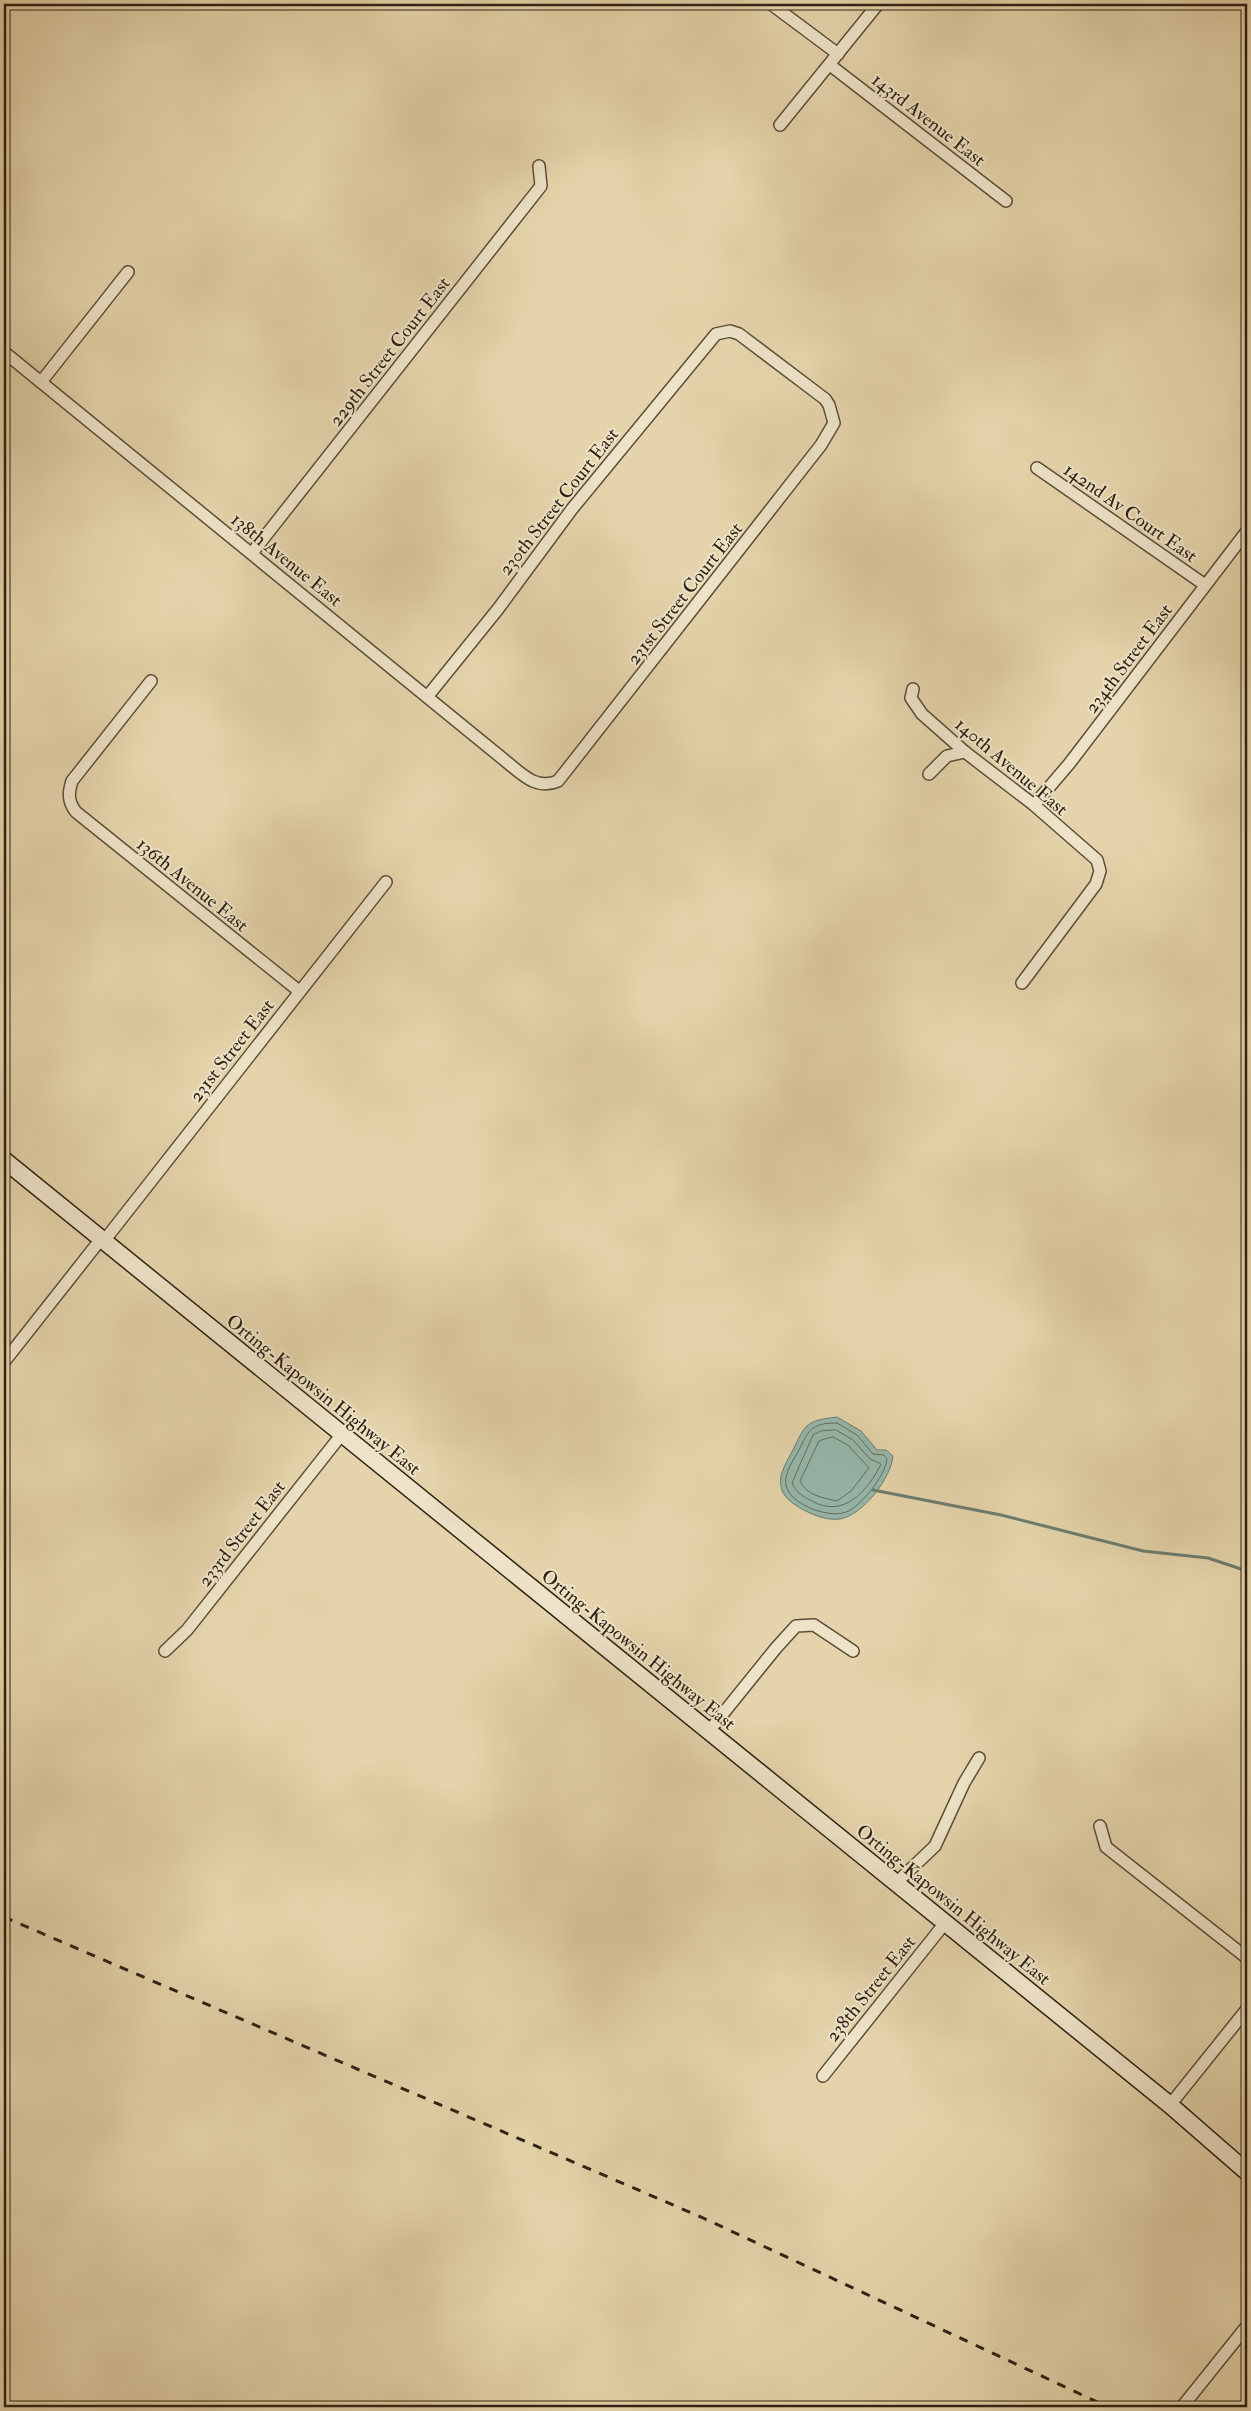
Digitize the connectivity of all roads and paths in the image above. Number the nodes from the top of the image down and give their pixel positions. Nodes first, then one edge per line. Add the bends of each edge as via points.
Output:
1 (771, 4) edge
2 (878, 4) edge
3 (838, 54) junction
4 (830, 65) junction
5 (780, 125) dead end
6 (539, 166) dead end
7 (1006, 201) dead end
8 (128, 272) dead end
9 (4, 352) edge
10 (41, 382) junction
11 (832, 415) joint
12 (1037, 468) dead end
13 (1247, 531) edge
14 (252, 553) junction
15 (1205, 585) junction
16 (151, 681) dead end
17 (913, 689) dead end
18 (428, 697) junction
19 (965, 752) junction
20 (929, 774) dead end
21 (550, 784) joint
22 (1034, 805) junction
23 (386, 882) dead end
24 (1022, 983) dead end
25 (299, 991) junction
26 (4, 1160) edge
27 (103, 1240) junction
28 (4, 1362) edge
29 (342, 1434) junction
30 (164, 1651) dead end
31 (853, 1651) dead end
32 (710, 1731) junction
33 (979, 1758) dead end
34 (1100, 1826) dead end
35 (896, 1882) junction
36 (946, 1922) junction
37 (1247, 1958) edge
38 (1247, 2009) edge
39 (823, 2076) dead end
40 (1170, 2105) junction
41 (1247, 2172) edge
42 (1247, 2326) edge
43 (1182, 2407) edge

1 - 3 street
2 - 3 street
3 - 4 street
4 - 5 street
4 - 7 street, 143rd Avenue East
6 - 14 street, 229th Street Court East via 541,186
8 - 10 street
9 - 10 street, 138th Avenue East
10 - 14 street, 138th Avenue East
11 - 18 street, 230th Street Court East via 825,399 739,334 722,331 711,337
11 - 21 street, 231st Street Court East via 834,423 821,445 558,781
12 - 15 street, 142nd Av Court East
13 - 15 street, 234th Street East
14 - 18 street, 138th Avenue East
15 - 22 street, 234th Street East
16 - 25 street, 136th Avenue East via 72,781 69,800 76,812
17 - 19 street, 140th Avenue East via 910,698 922,714
18 - 21 street, 138th Avenue East via 526,778 534,783
19 - 20 street via 947,756
19 - 22 street, 140th Avenue East
22 - 24 street, 140th Avenue East via 1094,855 1099,866 1096,884
23 - 25 street, 231st Street East
25 - 27 street, 231st Street East
26 - 27 main road, Orting-Kapowsin Highway East
27 - 28 street, 231st Street East
27 - 29 main road, Orting-Kapowsin Highway East
29 - 30 street, 233rd Street East via 187,1630
29 - 32 main road, Orting-Kapowsin Highway East
31 - 32 street via 814,1625 796,1626
32 - 35 main road, Orting-Kapowsin Highway East
33 - 35 street via 935,1846
34 - 37 street via 1106,1847
35 - 36 main road, Orting-Kapowsin Highway East
36 - 39 street, 238th Street East
36 - 40 main road, Orting-Kapowsin Highway East
38 - 40 street
40 - 41 main road, Orting-Kapowsin Highway East
42 - 43 street

